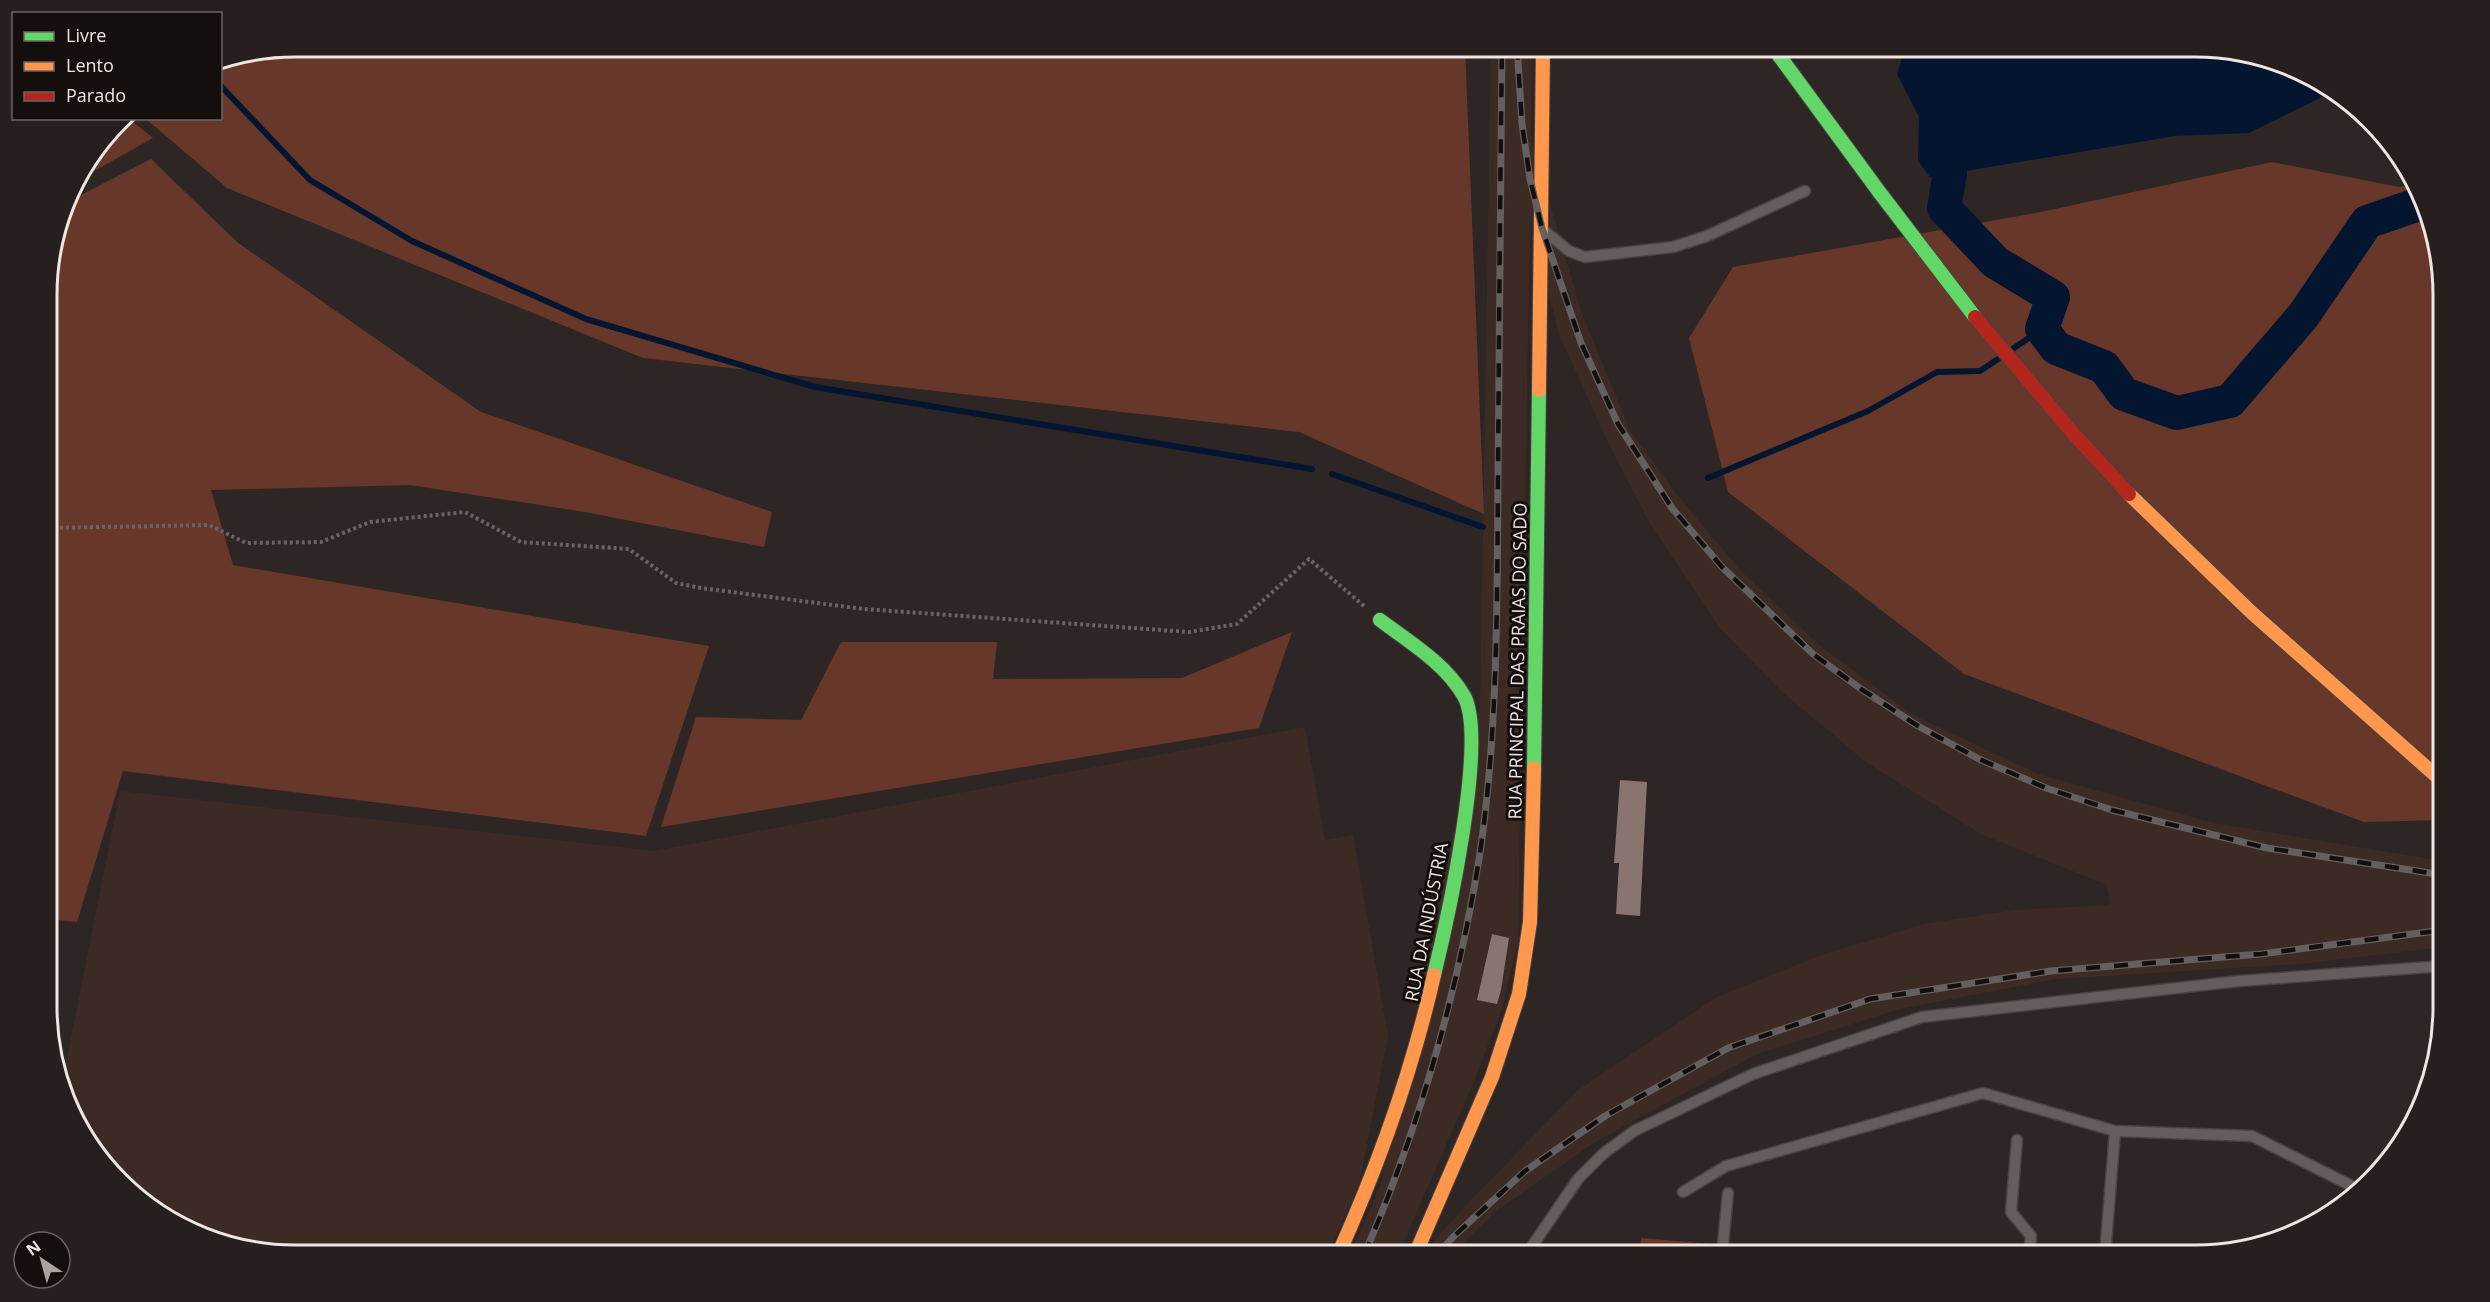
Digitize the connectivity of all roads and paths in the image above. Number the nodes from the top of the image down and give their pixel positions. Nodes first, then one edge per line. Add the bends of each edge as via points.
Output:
1 (1544, 57) edge
2 (1780, 57) edge
3 (1805, 191) dead end
4 (1542, 228) junction
5 (57, 528) edge
6 (1380, 620) joint
7 (2433, 773) edge
8 (2433, 967) edge
9 (2115, 1131) junction
10 (2017, 1140) dead end
11 (2352, 1186) edge
12 (1683, 1192) dead end
13 (1728, 1193) dead end
14 (1343, 1245) edge
15 (1419, 1245) edge
16 (1533, 1245) edge
17 (1723, 1245) edge
18 (2030, 1245) edge
19 (2106, 1245) edge

1 - 4 street, RUA PRINCIPAL DAS PRAIAS DO SADO
2 - 7 street via 1944,278 2072,433 2212,574
3 - 4 lane via 1702,238 1662,249 1579,256
4 - 15 street, RUA PRINCIPAL DAS PRAIAS DO SADO via 1528,946 1519,994 1492,1077
5 - 6 path via 209,525 246,543 321,542 370,522 465,512 521,542 629,549 676,584 864,609 1189,632 1237,624 1309,559
6 - 14 street, RUA DA INDÚSTRIA via 1441,669 1464,696 1472,727 1472,750 1452,892 1420,1040 1400,1107
8 - 16 lane via 2240,981 1922,1017 1753,1074 1634,1131 1578,1179
9 - 11 lane via 2252,1136
9 - 12 lane via 1983,1093 1726,1166
9 - 19 lane
10 - 18 lane via 2011,1212 2031,1236
13 - 17 lane

